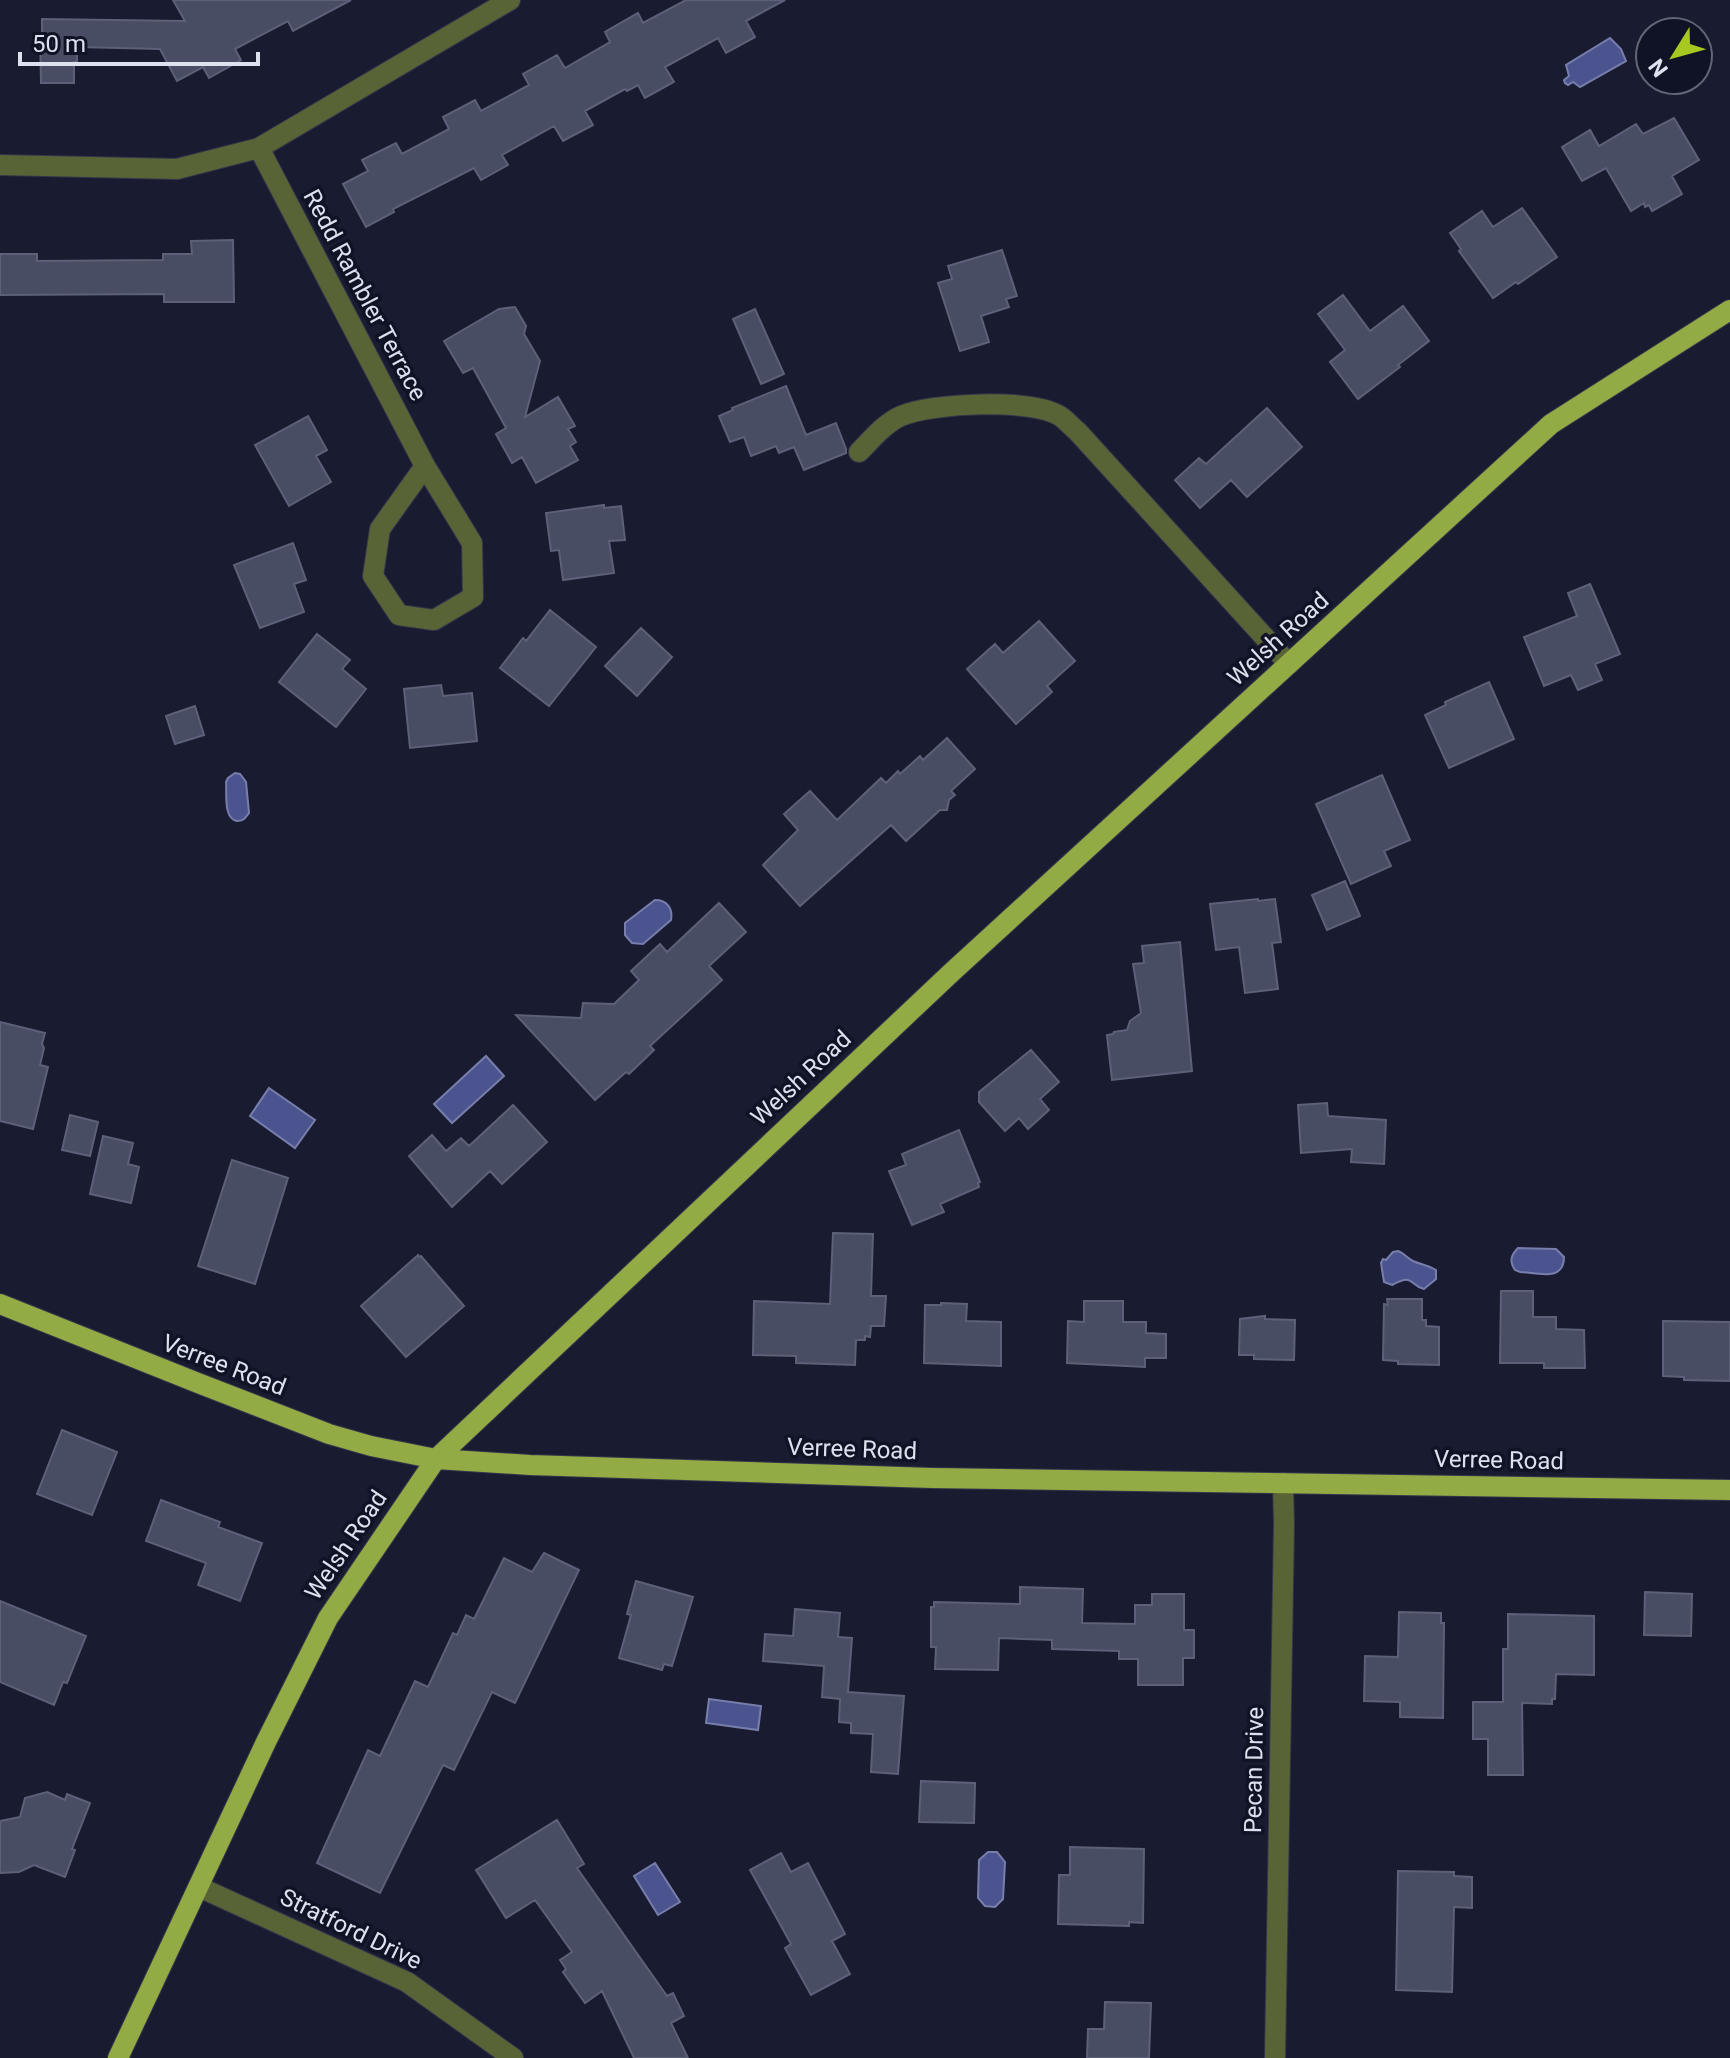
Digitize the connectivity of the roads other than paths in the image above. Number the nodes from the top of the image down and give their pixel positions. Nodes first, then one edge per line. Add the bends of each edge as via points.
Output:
1 (507, 1) edge
2 (259, 148) junction
3 (0, 165) edge
4 (1730, 310) edge
5 (859, 452) dead end
6 (425, 466) junction
7 (1289, 664) junction
8 (0, 1304) edge
9 (436, 1459) junction
10 (1283, 1483) junction
11 (1730, 1490) edge
12 (199, 1887) junction
13 (118, 2058) edge
14 (513, 2058) edge
15 (1275, 2058) edge

1 - 2 street
2 - 3 street via 177,169
2 - 6 street, Redd Rambler Terrace
4 - 7 main road, Welsh Road via 1551,424
5 - 7 street via 900,416 931,408 1036,407 1060,416
6 - 6 street, Redd Rambler Terrace via 472,543 473,597 434,620 399,615 373,576 380,529
7 - 9 main road, Welsh Road via 940,982
8 - 9 main road, Verree Road via 329,1434
9 - 10 main road, Verree Road via 916,1478
9 - 12 main road, Welsh Road via 328,1618
10 - 11 main road, Verree Road
10 - 15 street, Pecan Drive
12 - 13 main road, Welsh Road
12 - 14 street, Stratford Drive via 407,1982

